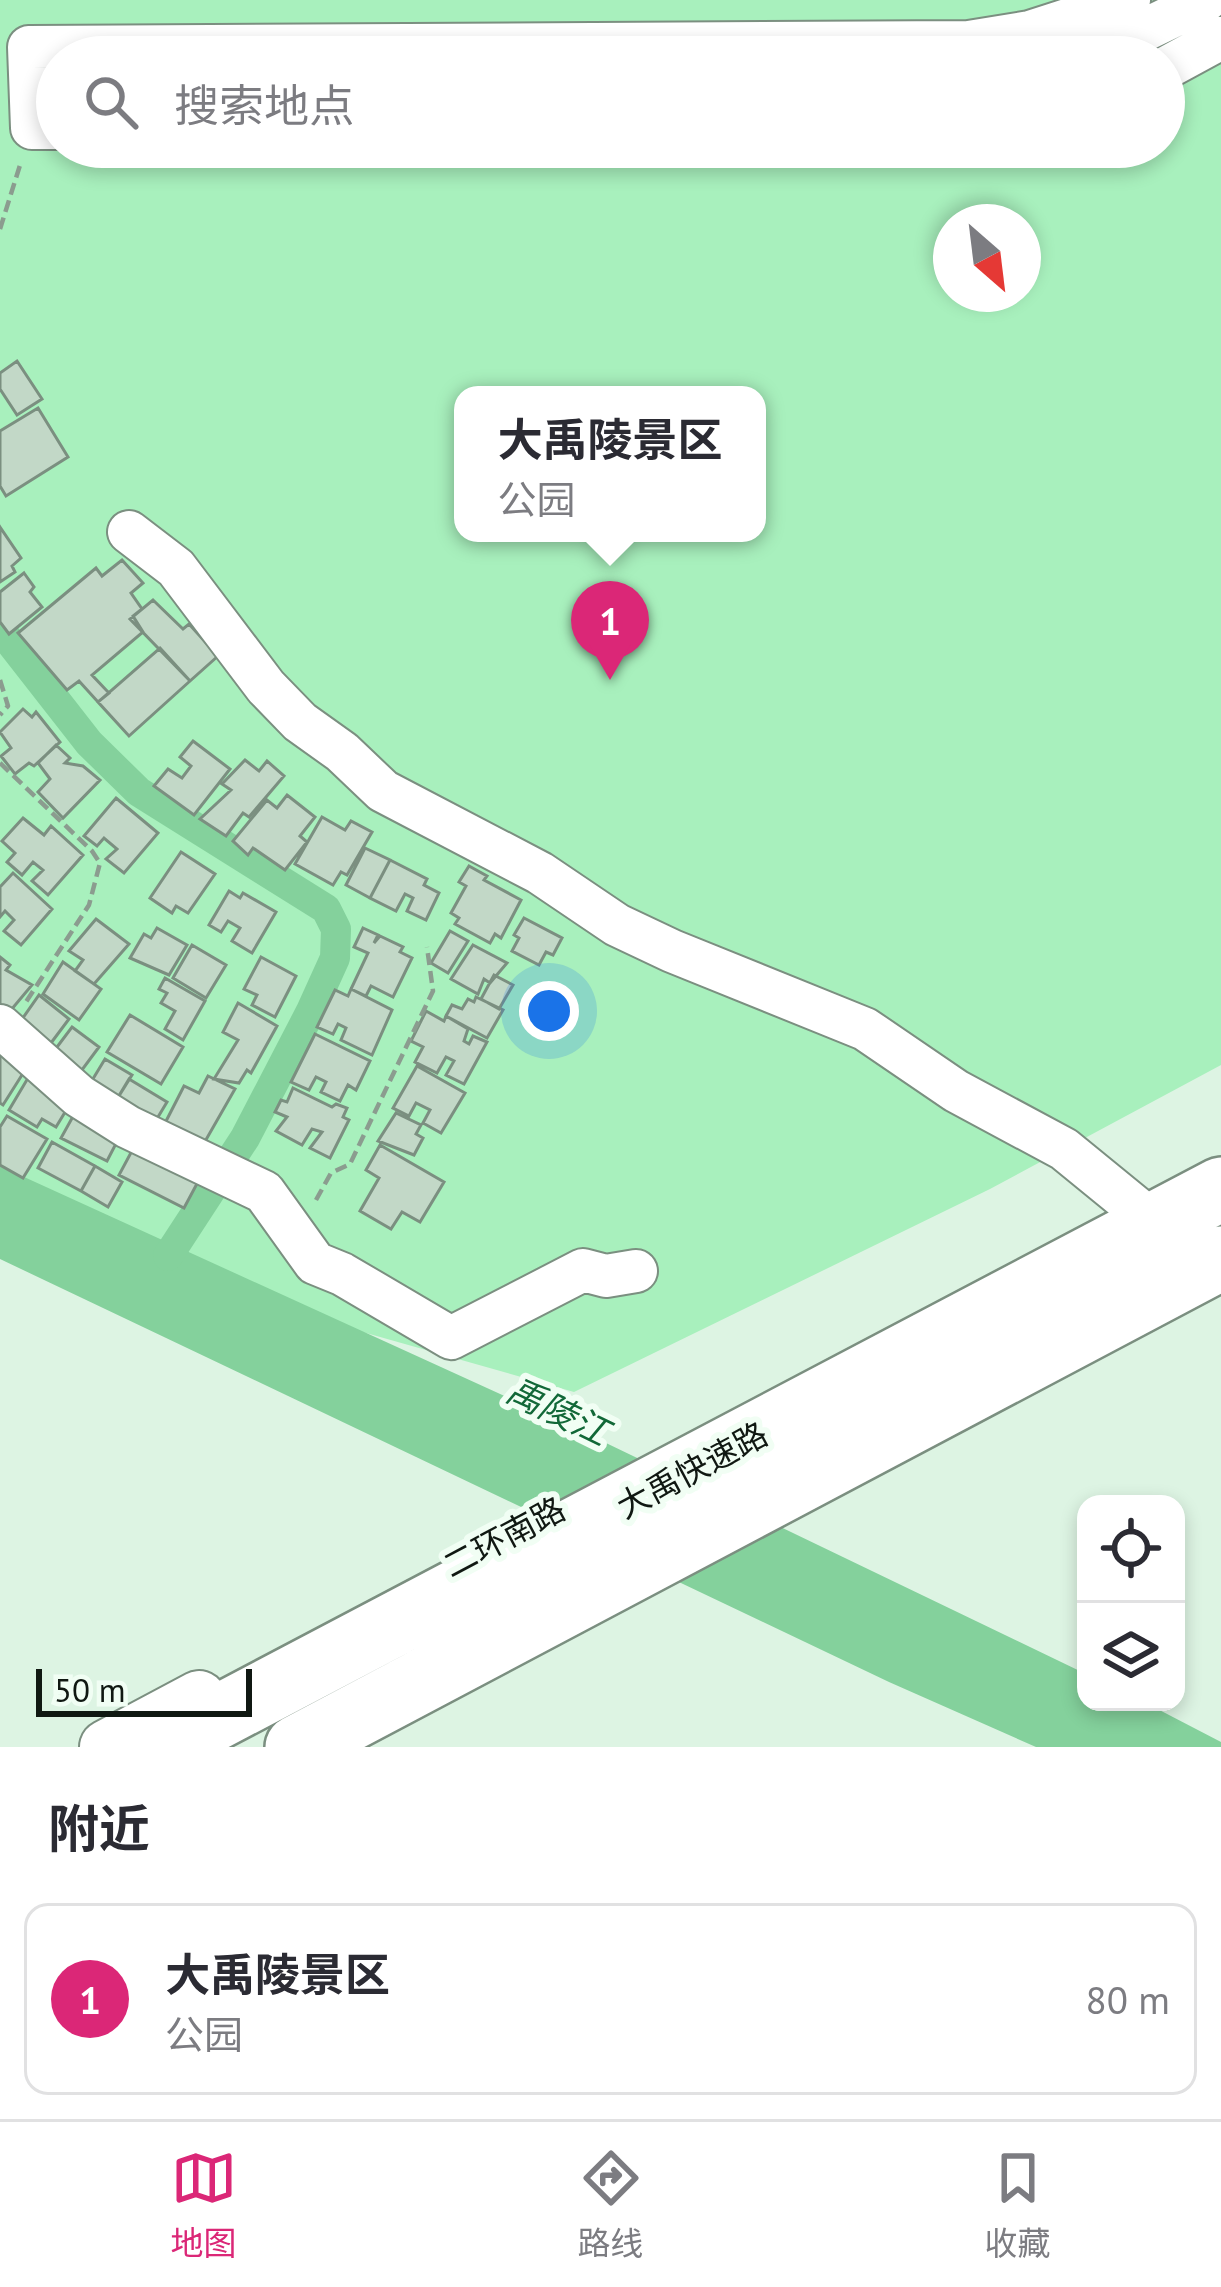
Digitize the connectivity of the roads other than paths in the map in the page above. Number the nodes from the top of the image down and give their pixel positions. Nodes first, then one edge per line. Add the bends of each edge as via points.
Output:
1 (1130, 0) edge
2 (1206, 0) edge
3 (1006, 36) edge
4 (1132, 36) edge
5 (1221, 38) edge
6 (36, 47) edge
7 (1185, 58) edge
8 (29, 84) edge
9 (129, 532) dead end
10 (3, 1029) edge
11 (1221, 1162) edge
12 (1221, 1189) edge
13 (1136, 1207) junction
14 (1221, 1258) edge
15 (636, 1271) dead end
16 (1221, 1289) edge
17 (702, 1450) junction
18 (795, 1498) junction
19 (636, 1581) junction
20 (135, 1744) edge
21 (297, 1747) edge
22 (346, 1747) edge

1 - 3 street
2 - 4 street
5 - 7 street
6 - 8 street via 29,47
9 - 13 street via 176,568 300,722 383,791 540,873 617,925 866,1029 956,1091 1064,1148
10 - 15 street via 112,1117 264,1192 314,1263 451,1338 583,1270
11 - 13 main road
12 - 17 highway, 大禹快速路
13 - 17 main road
14 - 18 highway, 大禹快速路
16 - 18 main road
17 - 20 highway, 大禹快速路
18 - 19 highway, 大禹快速路
19 - 21 highway, 大禹快速路
19 - 22 main road

